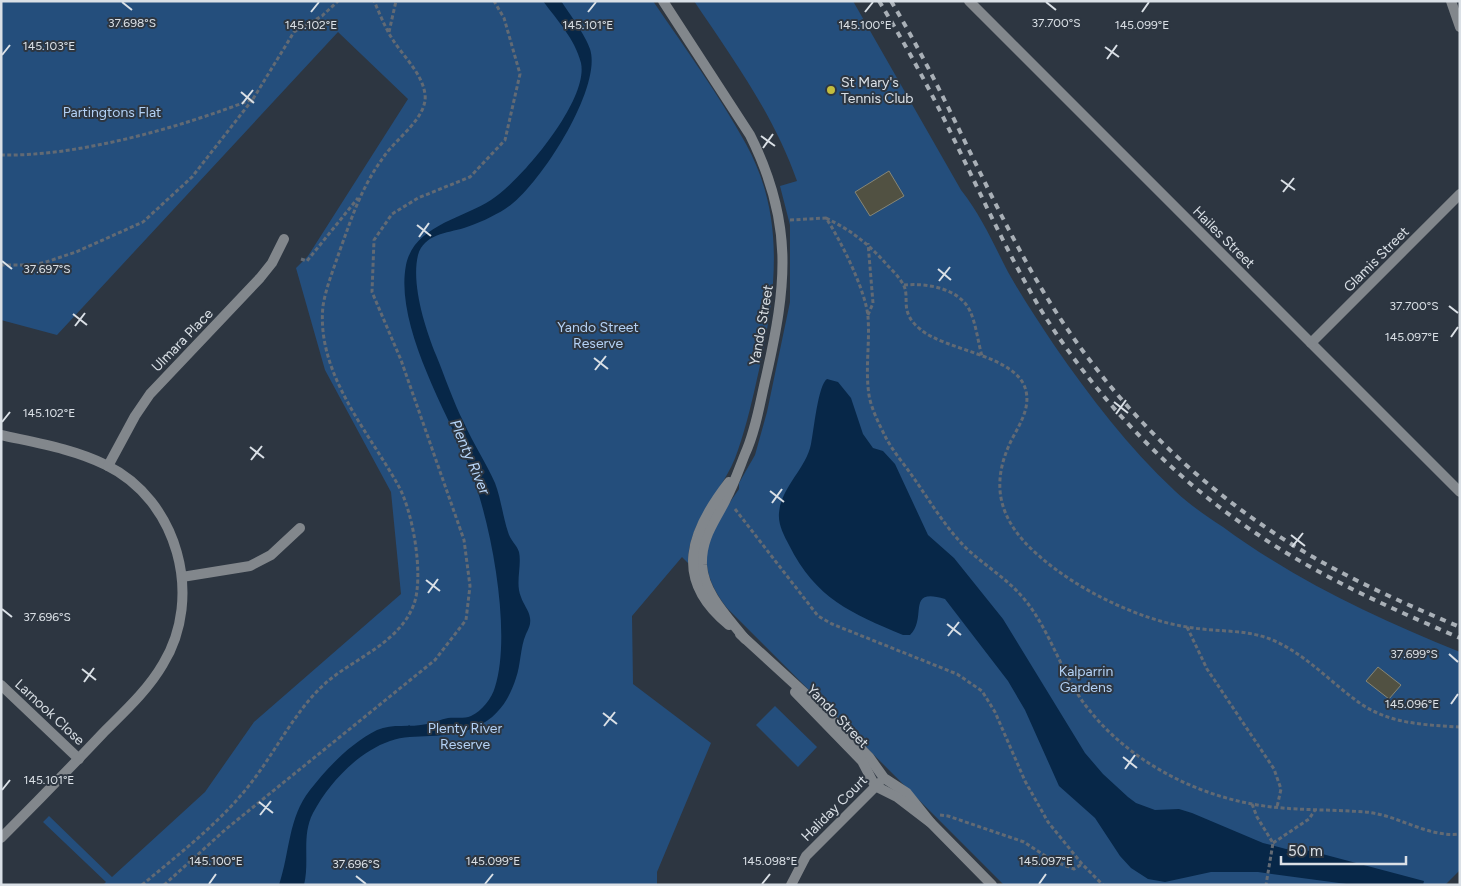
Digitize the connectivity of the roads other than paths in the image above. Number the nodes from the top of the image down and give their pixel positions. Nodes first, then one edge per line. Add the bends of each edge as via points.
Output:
1 (663, 1) edge
2 (968, 1) edge
3 (1451, 1) edge
4 (1460, 27) edge
5 (1460, 194) edge
6 (284, 239) dead end
7 (1311, 343) junction
8 (1, 435) edge
9 (108, 466) junction
10 (738, 471) junction
11 (1460, 492) edge
12 (300, 528) dead end
13 (182, 577) junction
14 (745, 639) junction
15 (770, 664) junction
16 (1, 685) edge
17 (79, 759) junction
18 (884, 778) junction
19 (875, 786) junction
20 (931, 823) junction
21 (1, 838) edge
22 (790, 885) edge
23 (992, 885) edge

1 - 10 street, Yando Street via 750,135 762,158 780,221 784,272 782,302 756,421
2 - 7 street, Hailes Street
3 - 4 street
5 - 7 street, Glamis Street
6 - 9 street, Ulmara Place via 260,278 150,394
7 - 11 street, Hailes Street
8 - 9 street via 80,454
9 - 13 street via 131,482 160,514 172,537
10 - 14 street, Yando Street via 705,536 702,550 704,578 721,608
10 - 14 street, Yando Street via 716,499 697,532 693,564 699,589 707,603 717,616
12 - 13 street via 271,554 250,566
13 - 17 street via 180,621 164,662 142,693
14 - 15 street, Yando Street
15 - 18 street, Yando Street via 822,709 876,764
15 - 19 street, Yando Street via 813,713 862,761
16 - 17 street, Larnook Close
17 - 21 street
18 - 19 street, Haliday Court
18 - 20 street, Yando Street via 907,792
19 - 20 street, Yando Street via 897,797
19 - 22 street, Haliday Court via 806,856
20 - 23 street, Yando Street

